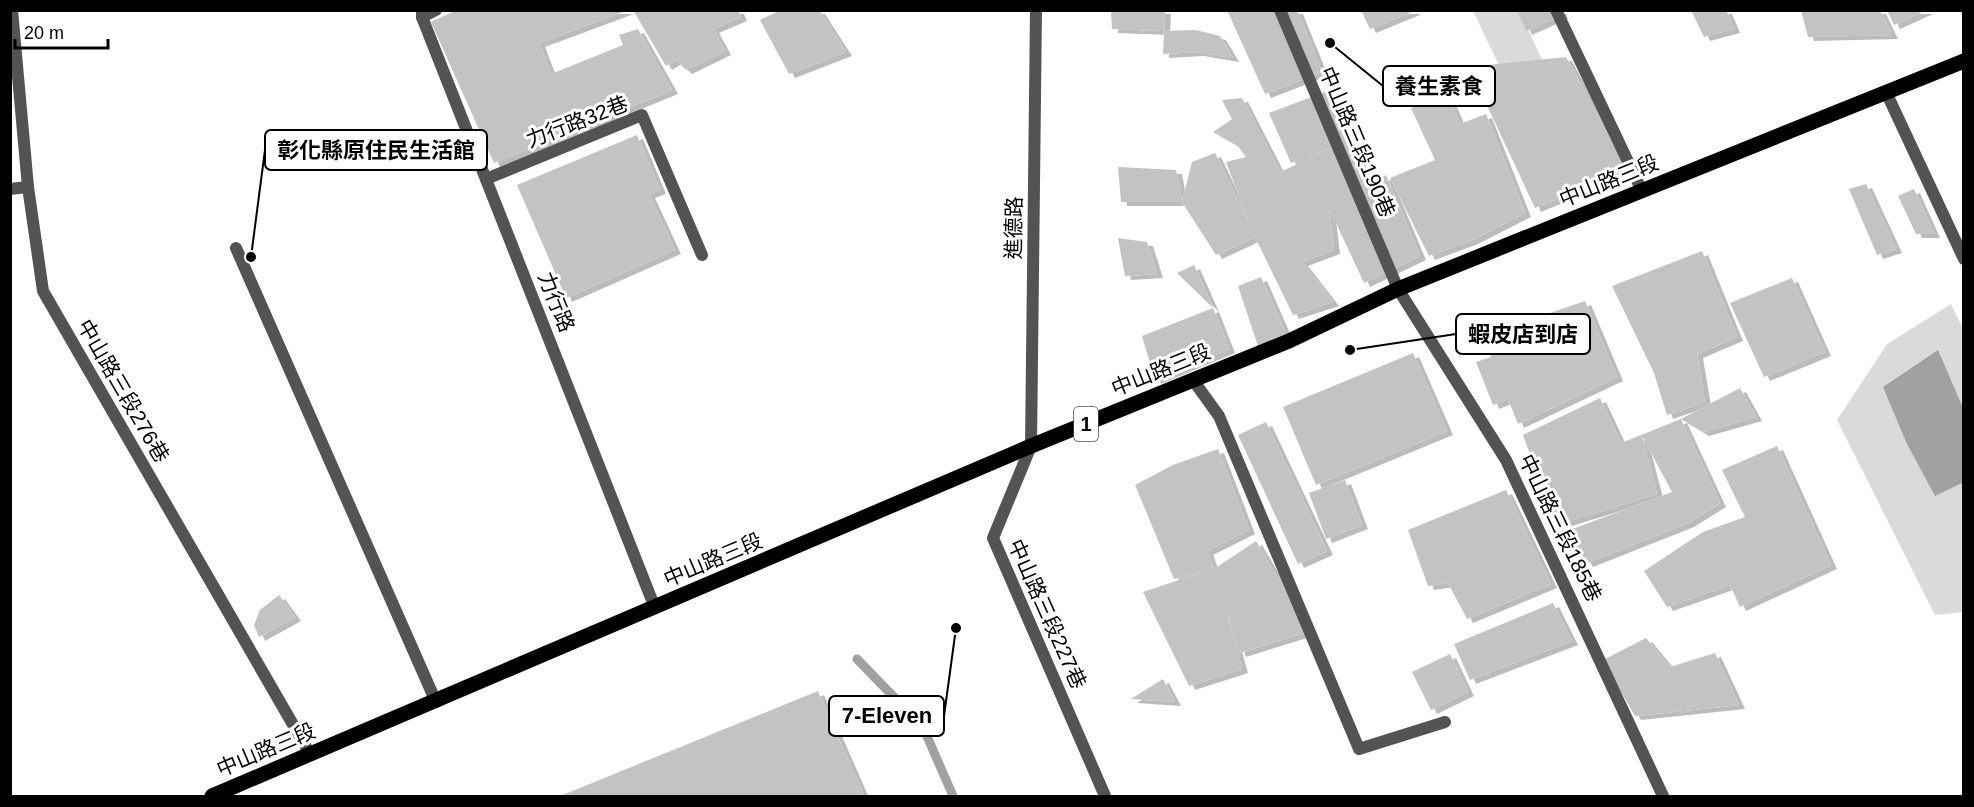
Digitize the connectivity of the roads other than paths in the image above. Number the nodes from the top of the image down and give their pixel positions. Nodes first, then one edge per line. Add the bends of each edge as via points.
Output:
1 (12, 10) edge
2 (435, 10) edge
3 (1036, 10) edge
4 (1280, 10) edge
5 (1556, 10) edge
6 (422, 14) edge
7 (1964, 61) edge
8 (1886, 92) junction
9 (486, 179) junction
10 (28, 188) junction
11 (10, 189) edge
12 (1642, 191) junction
13 (236, 248) dead end
14 (702, 255) dead end
15 (1964, 259) edge
16 (1398, 290) junction
17 (1193, 380) junction
18 (1031, 446) junction
19 (655, 608) junction
20 (436, 702) junction
21 (1445, 722) dead end
22 (310, 754) junction
23 (212, 796) edge
24 (1106, 796) edge
25 (1663, 796) edge

1 - 10 street, 中山路三段276巷
2 - 6 street
3 - 18 street, 進德路
4 - 16 street, 中山路三段190巷
5 - 12 street
6 - 9 street, 力行路
7 - 8 main road, 中山路三段 / 1
8 - 12 main road, 中山路三段 / 1
8 - 15 street
9 - 14 street, 力行路32巷 via 642,115
9 - 19 street, 力行路
10 - 11 street
10 - 22 street, 中山路三段276巷 via 43,291
12 - 16 main road, 中山路三段 / 1
13 - 20 street
16 - 17 main road, 中山路三段 / 1
16 - 25 street, 中山路三段185巷 via 1506,460
17 - 18 main road, 中山路三段 / 1
17 - 21 street via 1219,416 1359,749
18 - 19 main road, 中山路三段 / 1
18 - 24 street, 中山路三段227巷 via 993,538
19 - 20 main road, 中山路三段 / 1
20 - 22 main road, 中山路三段 / 1
22 - 23 main road, 中山路三段 / 1

